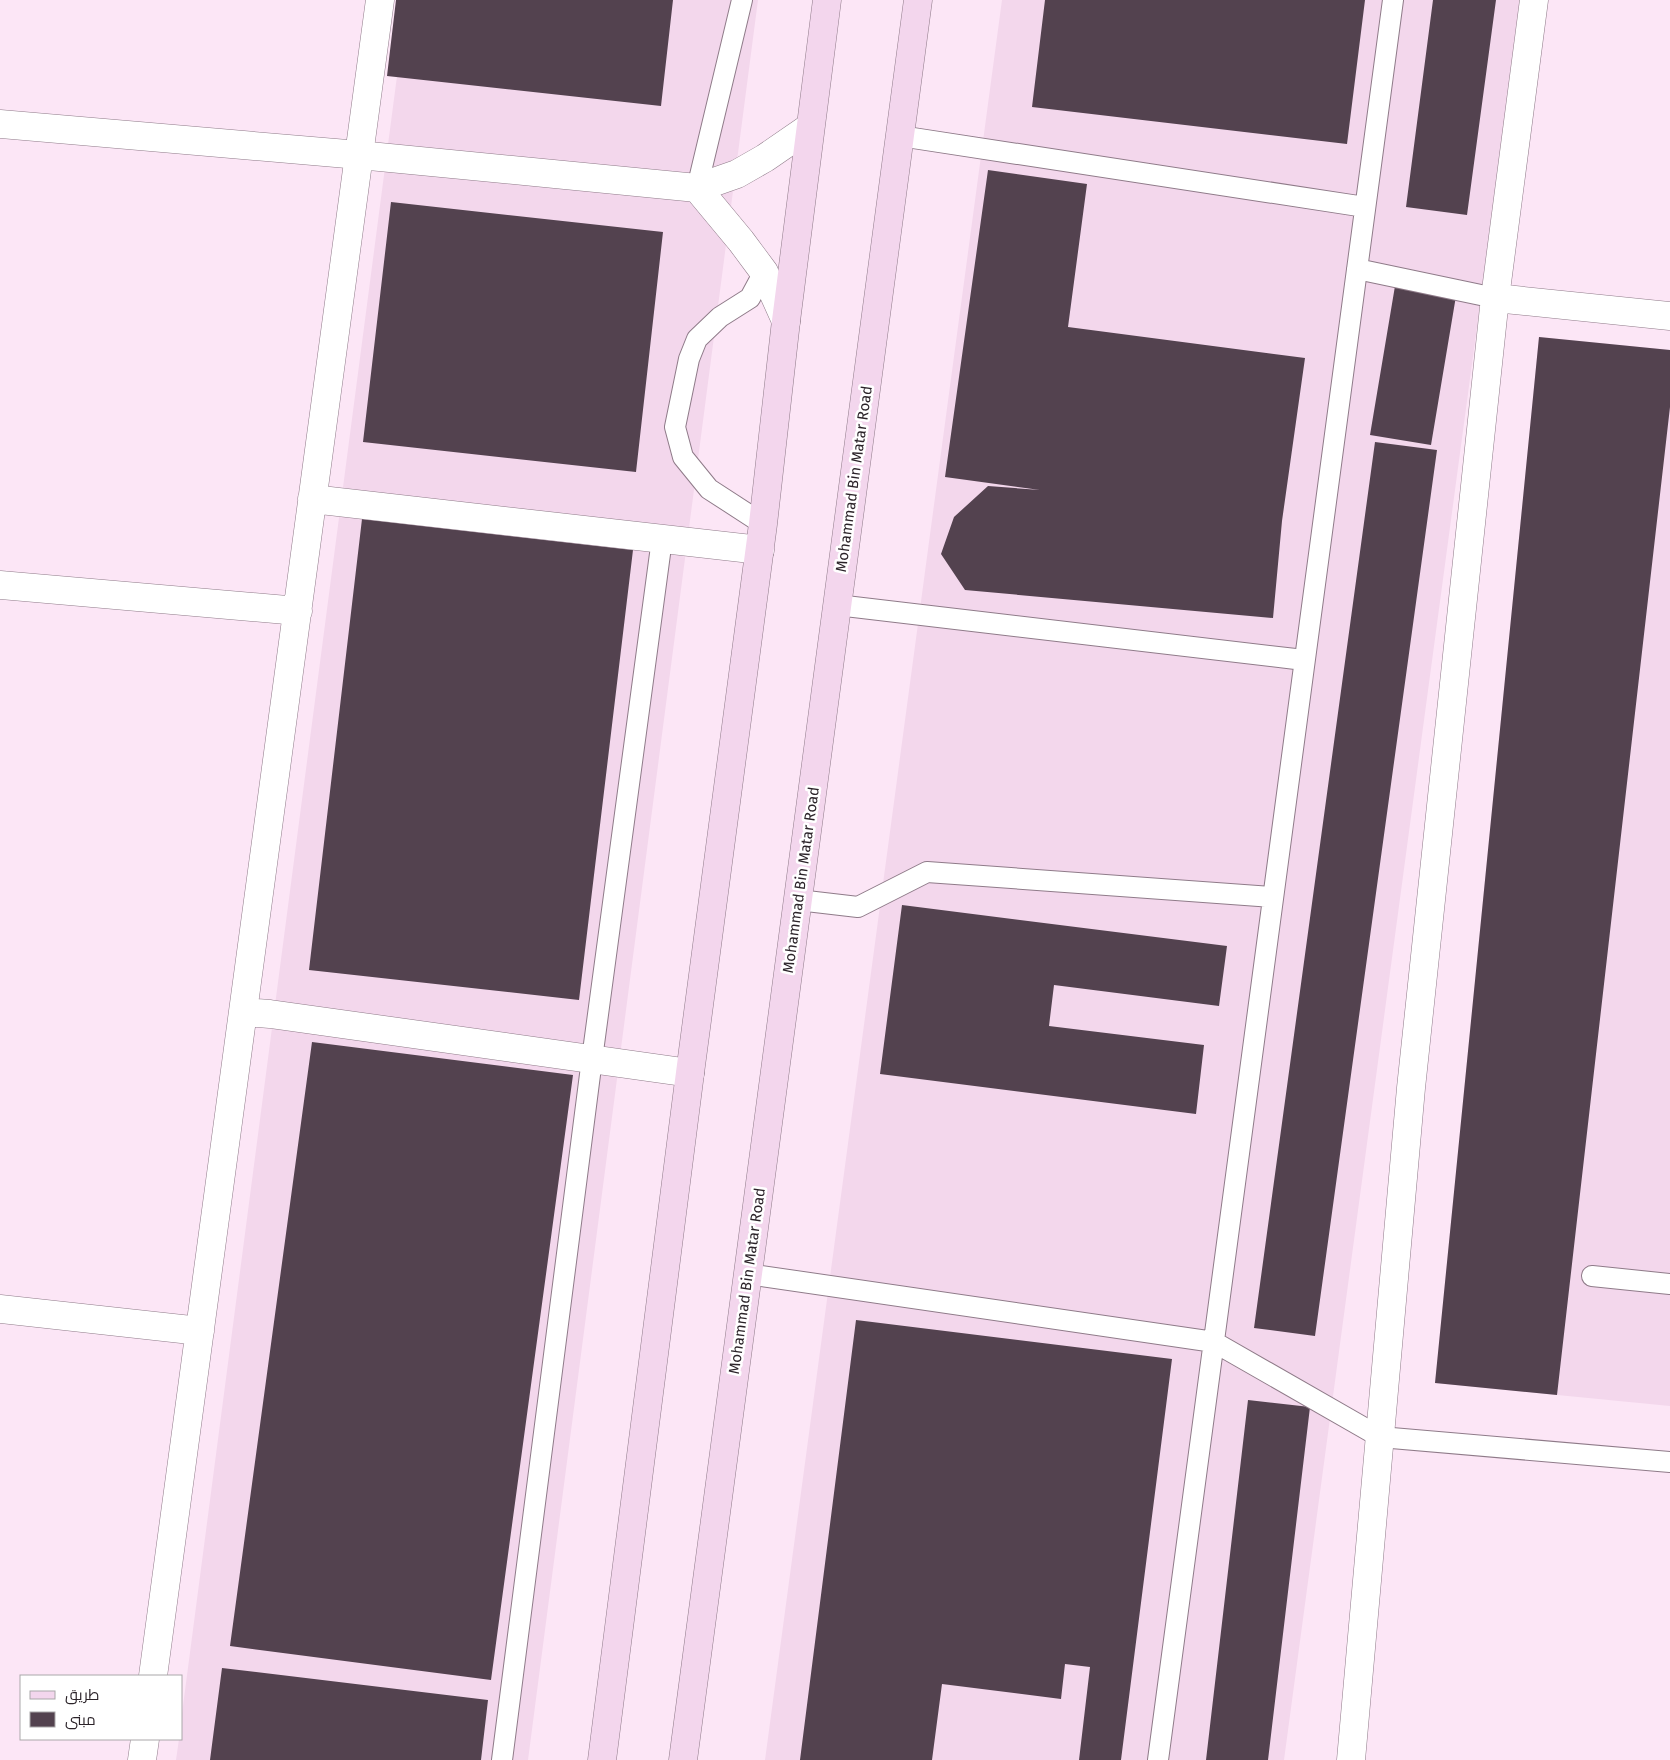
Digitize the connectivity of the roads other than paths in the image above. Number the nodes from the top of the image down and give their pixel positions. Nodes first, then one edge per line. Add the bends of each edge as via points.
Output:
1 (380, 0) edge
2 (742, 0) edge
3 (827, 0) edge
4 (918, 0) edge
5 (1393, 0) edge
6 (1534, 0) edge
7 (0, 124) edge
8 (810, 127) junction
9 (900, 136) junction
10 (359, 154) junction
11 (697, 188) junction
12 (1365, 207) junction
13 (1357, 269) junction
14 (764, 272) junction
15 (1495, 298) junction
16 (1670, 316) edge
17 (786, 321) junction
18 (312, 499) junction
19 (761, 537) junction
20 (662, 539) junction
21 (0, 585) edge
22 (837, 605) junction
23 (298, 611) junction
24 (1304, 660) junction
25 (1273, 897) junction
26 (798, 900) junction
27 (243, 1012) junction
28 (592, 1059) junction
29 (690, 1073) junction
30 (748, 1274) junction
31 (1592, 1276) dead end
32 (1670, 1284) edge
33 (0, 1309) edge
34 (200, 1331) junction
35 (1214, 1342) junction
36 (1380, 1437) junction
37 (1670, 1462) edge
38 (154, 1675) edge
39 (145, 1740) edge
40 (142, 1760) edge
41 (502, 1760) edge
42 (602, 1760) edge
43 (683, 1760) edge
44 (1158, 1760) edge
45 (1351, 1760) edge

1 - 10 street
2 - 11 lane
3 - 8 street
4 - 9 street, Mohammad Bin Matar Road
5 - 12 lane
6 - 15 street
7 - 10 street
8 - 11 street via 737,174
8 - 17 street
9 - 12 lane
9 - 22 street, Mohammad Bin Matar Road
10 - 11 street
10 - 18 street
11 - 14 street
12 - 13 lane
13 - 15 lane
13 - 24 lane
14 - 17 street
14 - 19 lane via 750,298 720,317 697,340 689,359 675,427 683,457 710,489
15 - 16 street
15 - 36 street via 1412,1078
17 - 19 street
18 - 20 street
18 - 23 street
19 - 20 street
19 - 29 street
20 - 28 lane
21 - 23 street
22 - 24 lane
22 - 26 street, Mohammad Bin Matar Road
23 - 27 street
24 - 25 lane
25 - 26 lane via 927,872 858,907
25 - 35 lane
26 - 30 street, Mohammad Bin Matar Road
27 - 28 street
27 - 34 street
28 - 29 street
28 - 41 lane
29 - 42 street
30 - 35 lane
30 - 43 street, Mohammad Bin Matar Road
31 - 32 lane
33 - 34 street
34 - 38 street
35 - 36 lane
35 - 44 lane
36 - 37 lane
36 - 45 street
39 - 40 street

